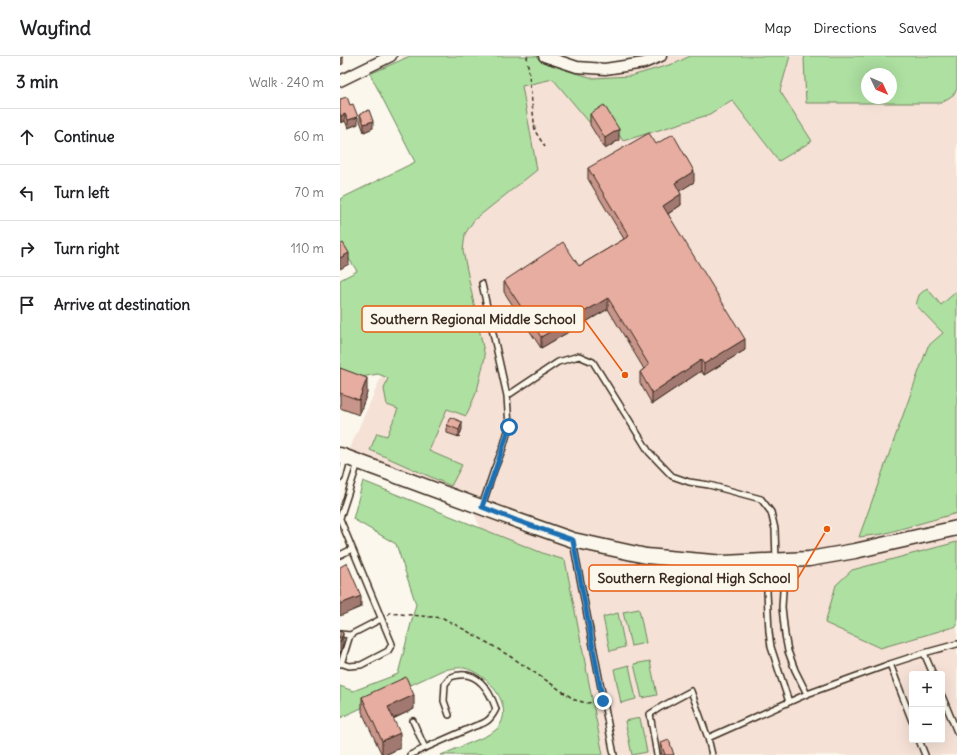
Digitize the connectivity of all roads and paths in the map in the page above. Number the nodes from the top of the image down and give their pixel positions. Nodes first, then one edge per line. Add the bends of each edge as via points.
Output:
1 (391, 56) edge
2 (527, 56) edge
3 (544, 56) edge
4 (661, 56) edge
5 (340, 81) edge
6 (545, 147) dead end
7 (482, 284) dead end
8 (507, 396) junction
9 (348, 457) edge
10 (340, 478) edge
11 (482, 507) junction
12 (340, 518) edge
13 (957, 528) edge
14 (573, 540) junction
15 (352, 549) junction
16 (340, 555) edge
17 (776, 561) junction
18 (381, 619) junction
19 (340, 634) edge
20 (350, 635) junction
21 (957, 644) edge
22 (924, 653) junction
23 (341, 663) edge
24 (890, 664) junction
25 (932, 671) edge
26 (807, 694) junction
27 (603, 701) junction
28 (789, 702) junction
29 (945, 704) edge
30 (909, 713) edge
31 (449, 714) dead end
32 (413, 721) dead end
33 (957, 732) edge
34 (708, 738) junction
35 (920, 743) edge
36 (425, 748) junction
37 (410, 755) edge
38 (614, 755) edge
39 (657, 755) edge
40 (712, 755) edge
41 (925, 755) edge

1 - 5 street
2 - 6 path via 534,131
3 - 4 street via 577,67 605,69 644,62
7 - 8 lane
8 - 11 lane via 509,427
8 - 17 lane via 558,362 579,356 593,362 649,452 672,476 761,498 771,512 775,529
9 - 10 lane
9 - 11 street
9 - 12 lane
11 - 14 street
12 - 15 lane
13 - 17 street via 854,552
14 - 17 street via 646,556 724,563
14 - 27 lane
15 - 16 lane
15 - 18 lane
17 - 26 lane via 782,577 782,607 788,651
17 - 28 lane via 768,577 769,632 771,647
18 - 20 lane
18 - 23 lane via 392,644 388,651 361,665 348,666
18 - 27 path via 389,614 443,618 516,660 575,700 587,703
19 - 20 lane
20 - 23 lane
21 - 22 lane
22 - 24 lane
22 - 25 lane
24 - 26 lane
24 - 30 lane
26 - 28 lane
27 - 38 lane
28 - 34 lane
29 - 33 lane
31 - 36 lane via 444,701 445,684 457,675 466,674 479,681 491,695 496,708 483,724
32 - 36 lane
34 - 39 lane via 691,690 650,714
34 - 40 lane
35 - 41 lane
36 - 37 lane

